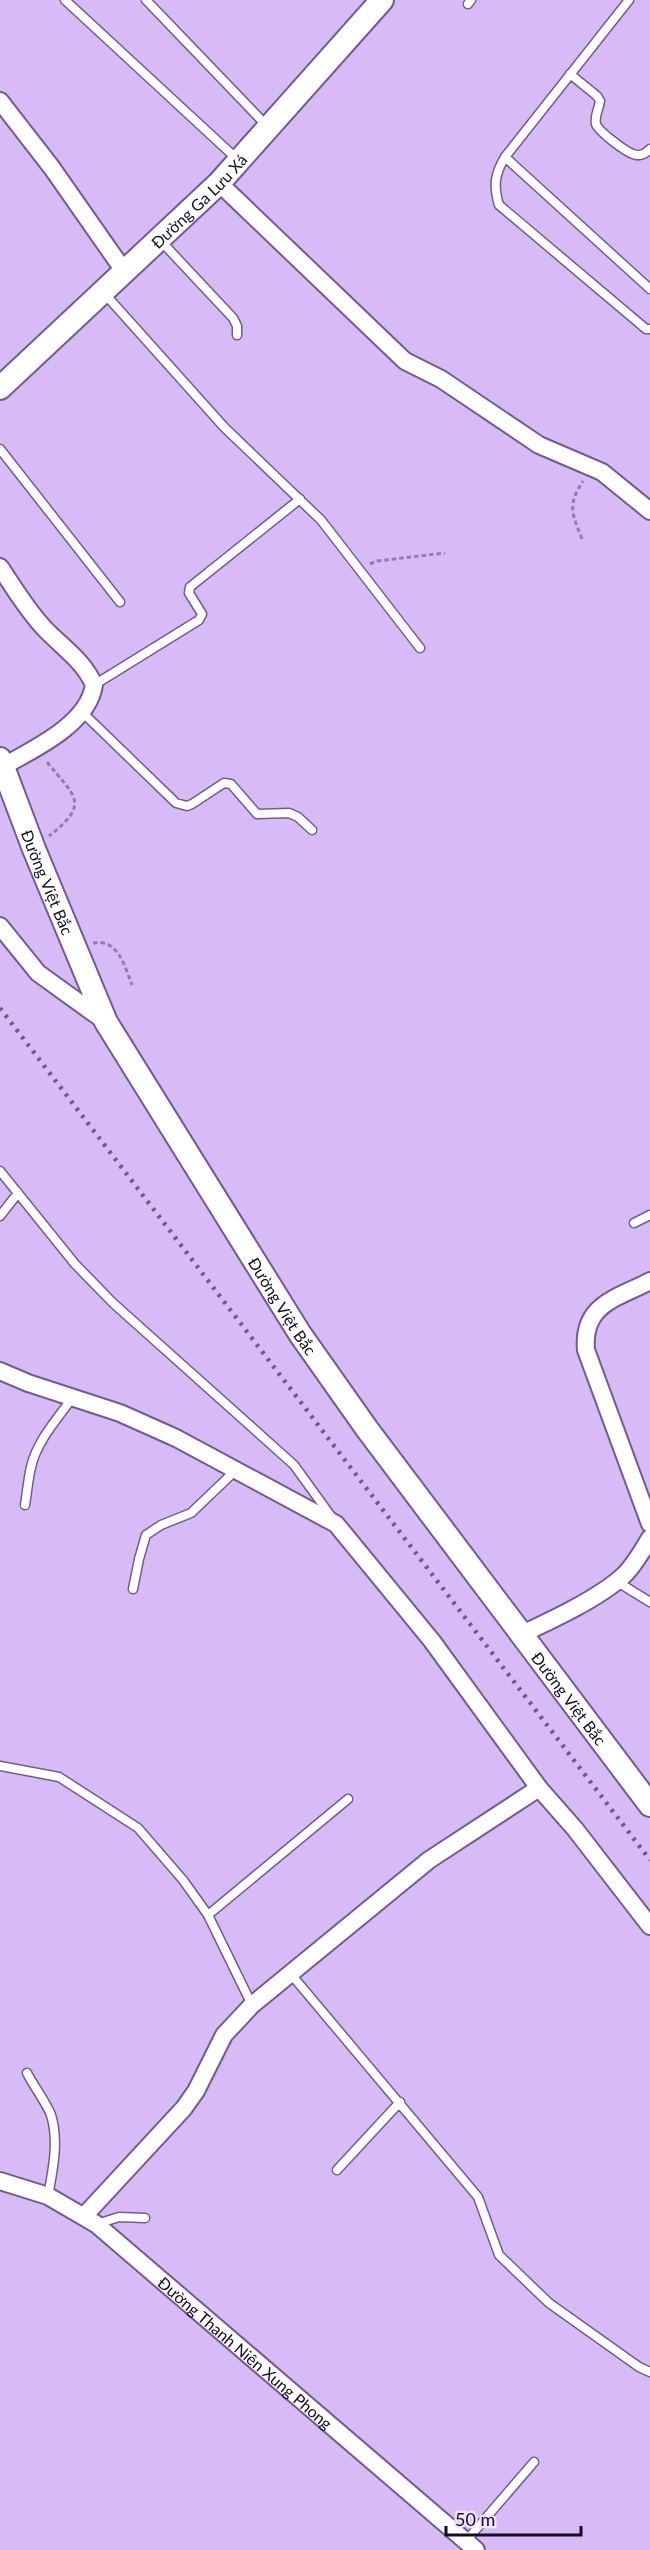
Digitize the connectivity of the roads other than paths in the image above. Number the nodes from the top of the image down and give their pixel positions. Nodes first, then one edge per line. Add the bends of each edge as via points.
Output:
1 (65, 0) edge
2 (147, 0) edge
3 (382, 0) edge
4 (629, 0) edge
5 (570, 74) junction
6 (0, 101) edge
7 (269, 128) junction
8 (650, 149) edge
9 (505, 157) junction
10 (238, 160) junction
11 (219, 183) junction
12 (159, 239) junction
13 (124, 271) junction
14 (650, 289) edge
15 (104, 293) junction
16 (650, 329) edge
17 (237, 335) dead end
18 (0, 388) edge
19 (0, 449) edge
20 (300, 499) junction
21 (650, 511) edge
22 (0, 567) edge
23 (120, 602) dead end
24 (420, 648) dead end
25 (94, 685) junction
26 (81, 711) junction
27 (1, 764) edge
28 (312, 830) dead end
29 (0, 926) edge
30 (106, 1022) junction
31 (0, 1171) edge
32 (18, 1193) junction
33 (650, 1215) edge
34 (0, 1216) edge
35 (634, 1223) dead end
36 (650, 1281) edge
37 (0, 1371) edge
38 (73, 1397) junction
39 (236, 1470) junction
40 (25, 1505) dead end
41 (336, 1524) junction
42 (650, 1524) edge
43 (650, 1538) edge
44 (616, 1581) junction
45 (133, 1589) dead end
46 (650, 1602) edge
47 (522, 1634) junction
48 (0, 1766) edge
49 (539, 1788) junction
50 (348, 1799) dead end
51 (650, 1805) edge
52 (208, 1915) junction
53 (650, 1926) edge
54 (290, 1973) junction
55 (252, 2005) junction
56 (27, 2073) dead end
57 (400, 2102) junction
58 (337, 2170) dead end
59 (0, 2181) edge
60 (48, 2196) junction
61 (145, 2218) dead end
62 (90, 2220) junction
63 (650, 2372) edge
64 (534, 2462) dead end
65 (471, 2545) edge

1 - 10 lane
2 - 7 lane
3 - 7 main road, Đường Ga Lưu Xá
4 - 5 lane
5 - 8 lane via 600,101 596,125 600,130 631,154 640,155
5 - 9 lane
6 - 13 street
7 - 10 main road, Đường Ga Lưu Xá
9 - 14 lane
9 - 16 lane via 494,188 499,205
10 - 11 main road, Đường Ga Lưu Xá
11 - 12 main road, Đường Ga Lưu Xá
11 - 21 street via 405,361 441,379 539,445 591,466
12 - 13 main road, Đường Ga Lưu Xá
12 - 17 lane via 233,318
13 - 15 main road, Đường Ga Lưu Xá
15 - 18 main road, Đường Ga Lưu Xá
15 - 20 lane via 224,427
19 - 23 lane
20 - 24 lane via 321,520
20 - 25 lane via 190,587 189,593 202,614 199,620
22 - 25 street via 27,608 78,660
25 - 26 street
26 - 27 street via 57,735
26 - 28 lane via 176,803 188,806 224,783 231,784 256,814 289,813
27 - 30 main road, Đường Việt Bắc
29 - 30 street via 38,973
30 - 47 main road, Đường Việt Bắc via 300,1334
31 - 32 lane
32 - 34 lane
32 - 41 lane via 113,1304 294,1465
33 - 35 lane
36 - 42 street via 595,1311 587,1323 585,1338 586,1350
37 - 38 street
38 - 39 street via 120,1413
38 - 40 lane via 35,1455
39 - 41 street
39 - 45 lane via 191,1513 146,1535
41 - 49 street via 432,1641
43 - 44 street
44 - 46 lane
44 - 47 street
47 - 51 main road, Đường Việt Bắc
48 - 52 lane via 59,1777 138,1828
49 - 53 street
49 - 54 street via 429,1860
50 - 52 lane
52 - 55 lane
54 - 55 street
54 - 57 lane
55 - 62 street via 224,2035 184,2108
56 - 60 lane via 51,2113 54,2165
57 - 58 lane
57 - 63 lane via 478,2197 499,2255 549,2303
59 - 60 street, Đường Thanh Niên Xung Phong
60 - 62 street, Đường Thanh Niên Xung Phong
61 - 62 lane
62 - 65 street, Đường Thanh Niên Xung Phong
64 - 65 lane

